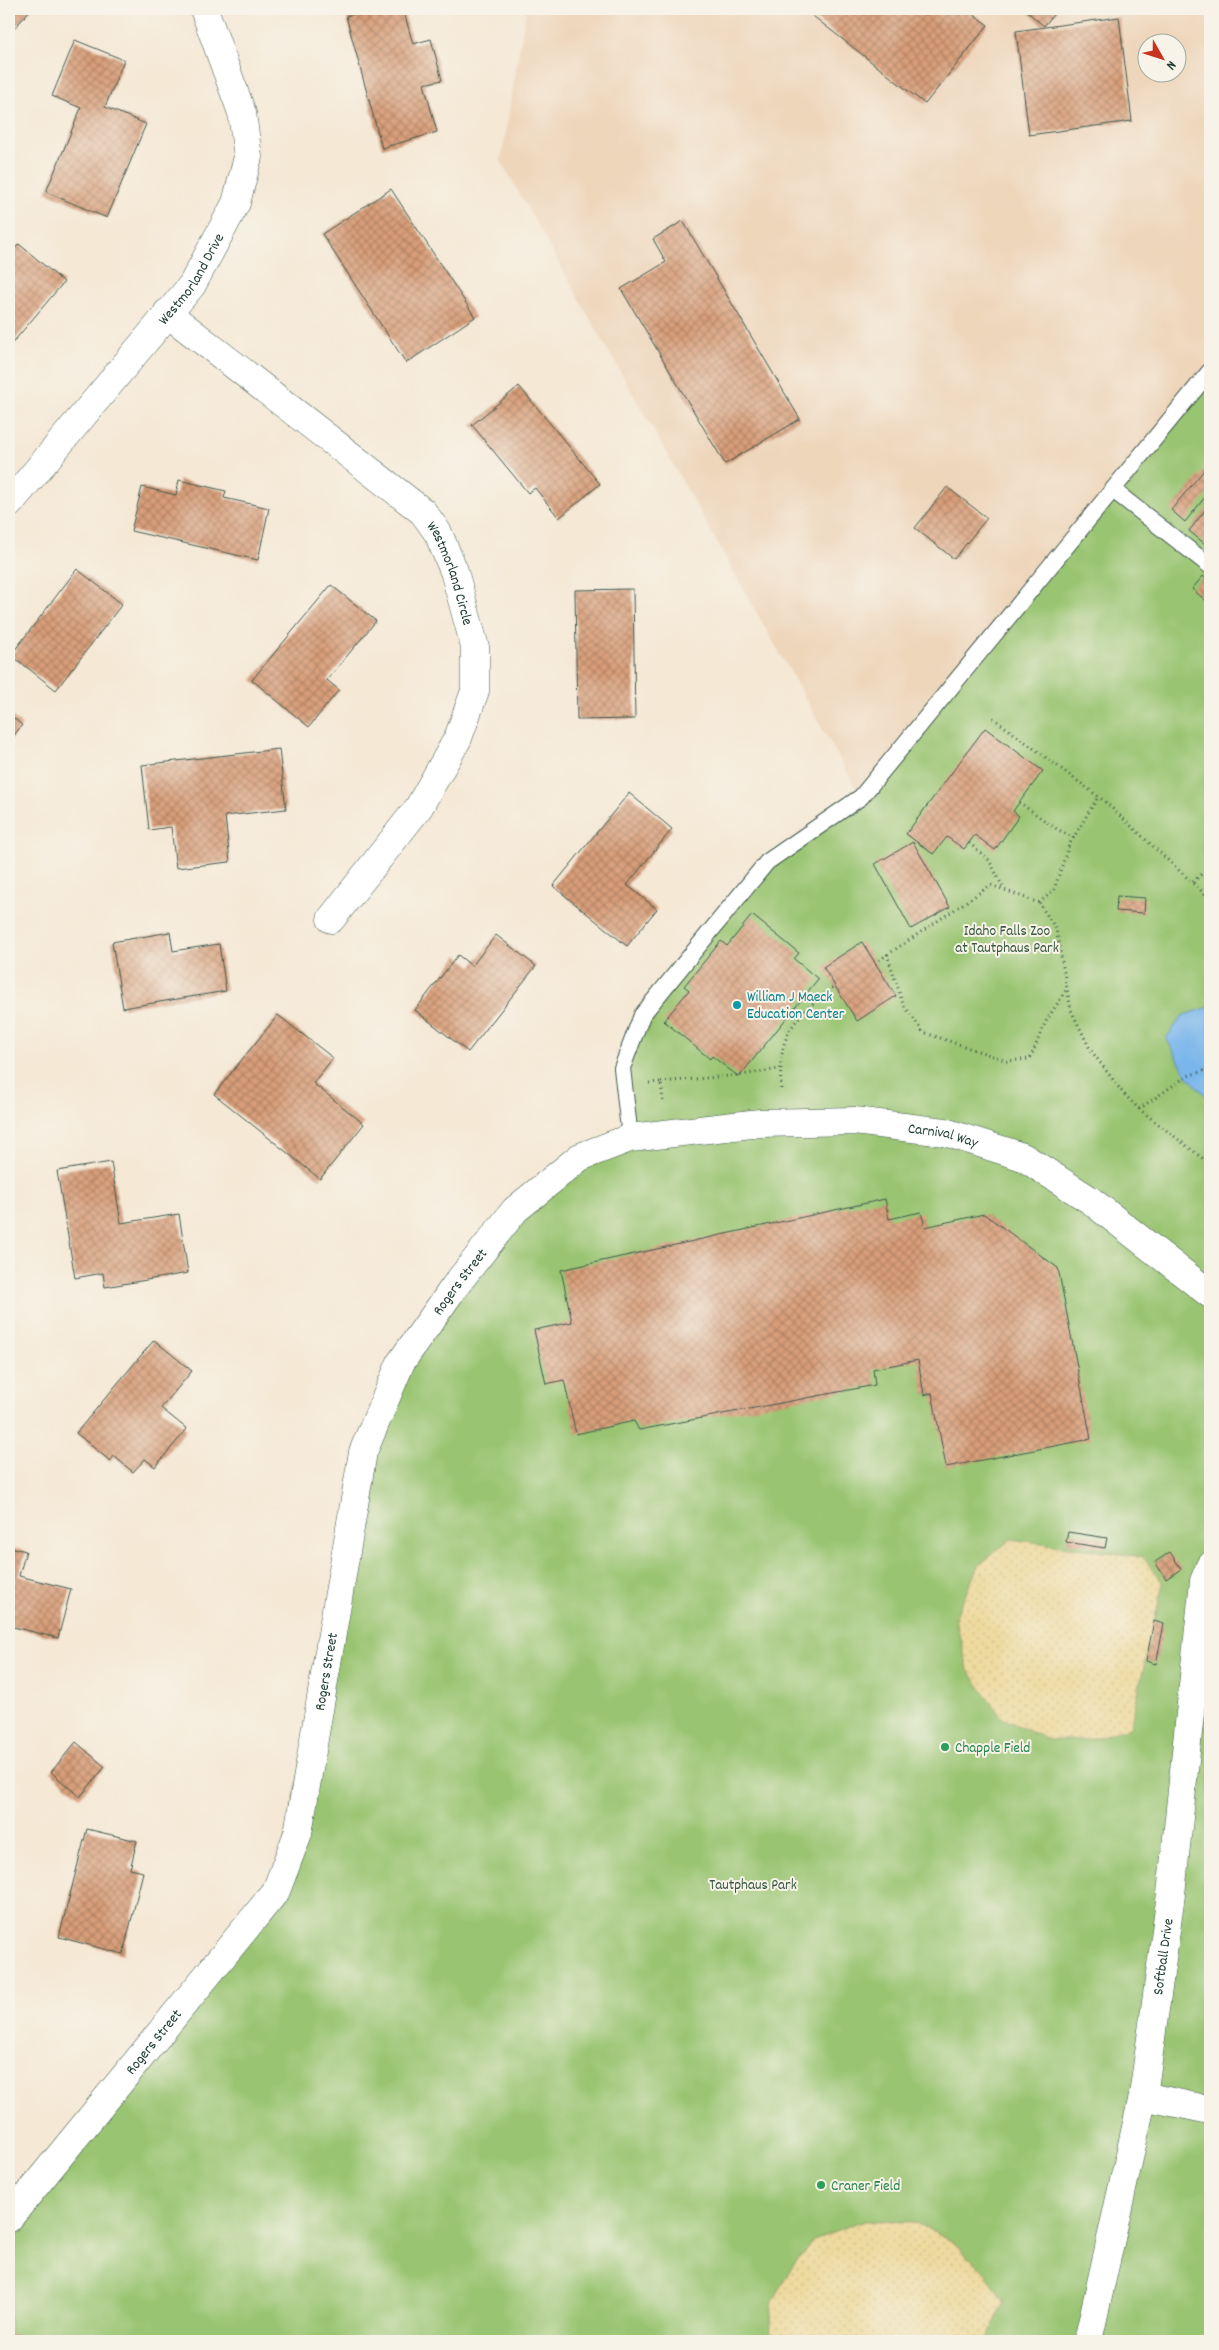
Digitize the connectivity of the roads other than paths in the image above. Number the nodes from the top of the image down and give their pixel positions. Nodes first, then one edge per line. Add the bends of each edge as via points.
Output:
1 (204, 9) edge
2 (168, 312) junction
3 (1210, 371) edge
4 (1113, 490) junction
5 (9, 504) edge
6 (1210, 566) edge
7 (331, 919) dead end
8 (630, 1138) junction
9 (1210, 1294) edge
10 (1210, 1566) edge
11 (1143, 2096) junction
12 (1210, 2110) edge
13 (9, 2218) edge
14 (1088, 2341) edge

1 - 2 street, Westmorland Drive via 242,113 248,157 236,204 192,285
2 - 5 street, Westmorland Drive
2 - 7 street, Westmorland Circle via 423,512 438,533 457,580 475,647 475,691 461,729 419,807
3 - 4 lane
4 - 6 lane
4 - 8 lane via 861,797 767,862 642,1015 622,1068
8 - 9 street, Carnival Way via 782,1122 854,1121 945,1132 1023,1157 1090,1200
8 - 13 street, Rogers Street via 580,1157 515,1210 401,1362 363,1452 298,1833 276,1891
10 - 11 street, Softball Drive via 1204,1581 1171,1894
11 - 12 street
11 - 14 street, Softball Drive

